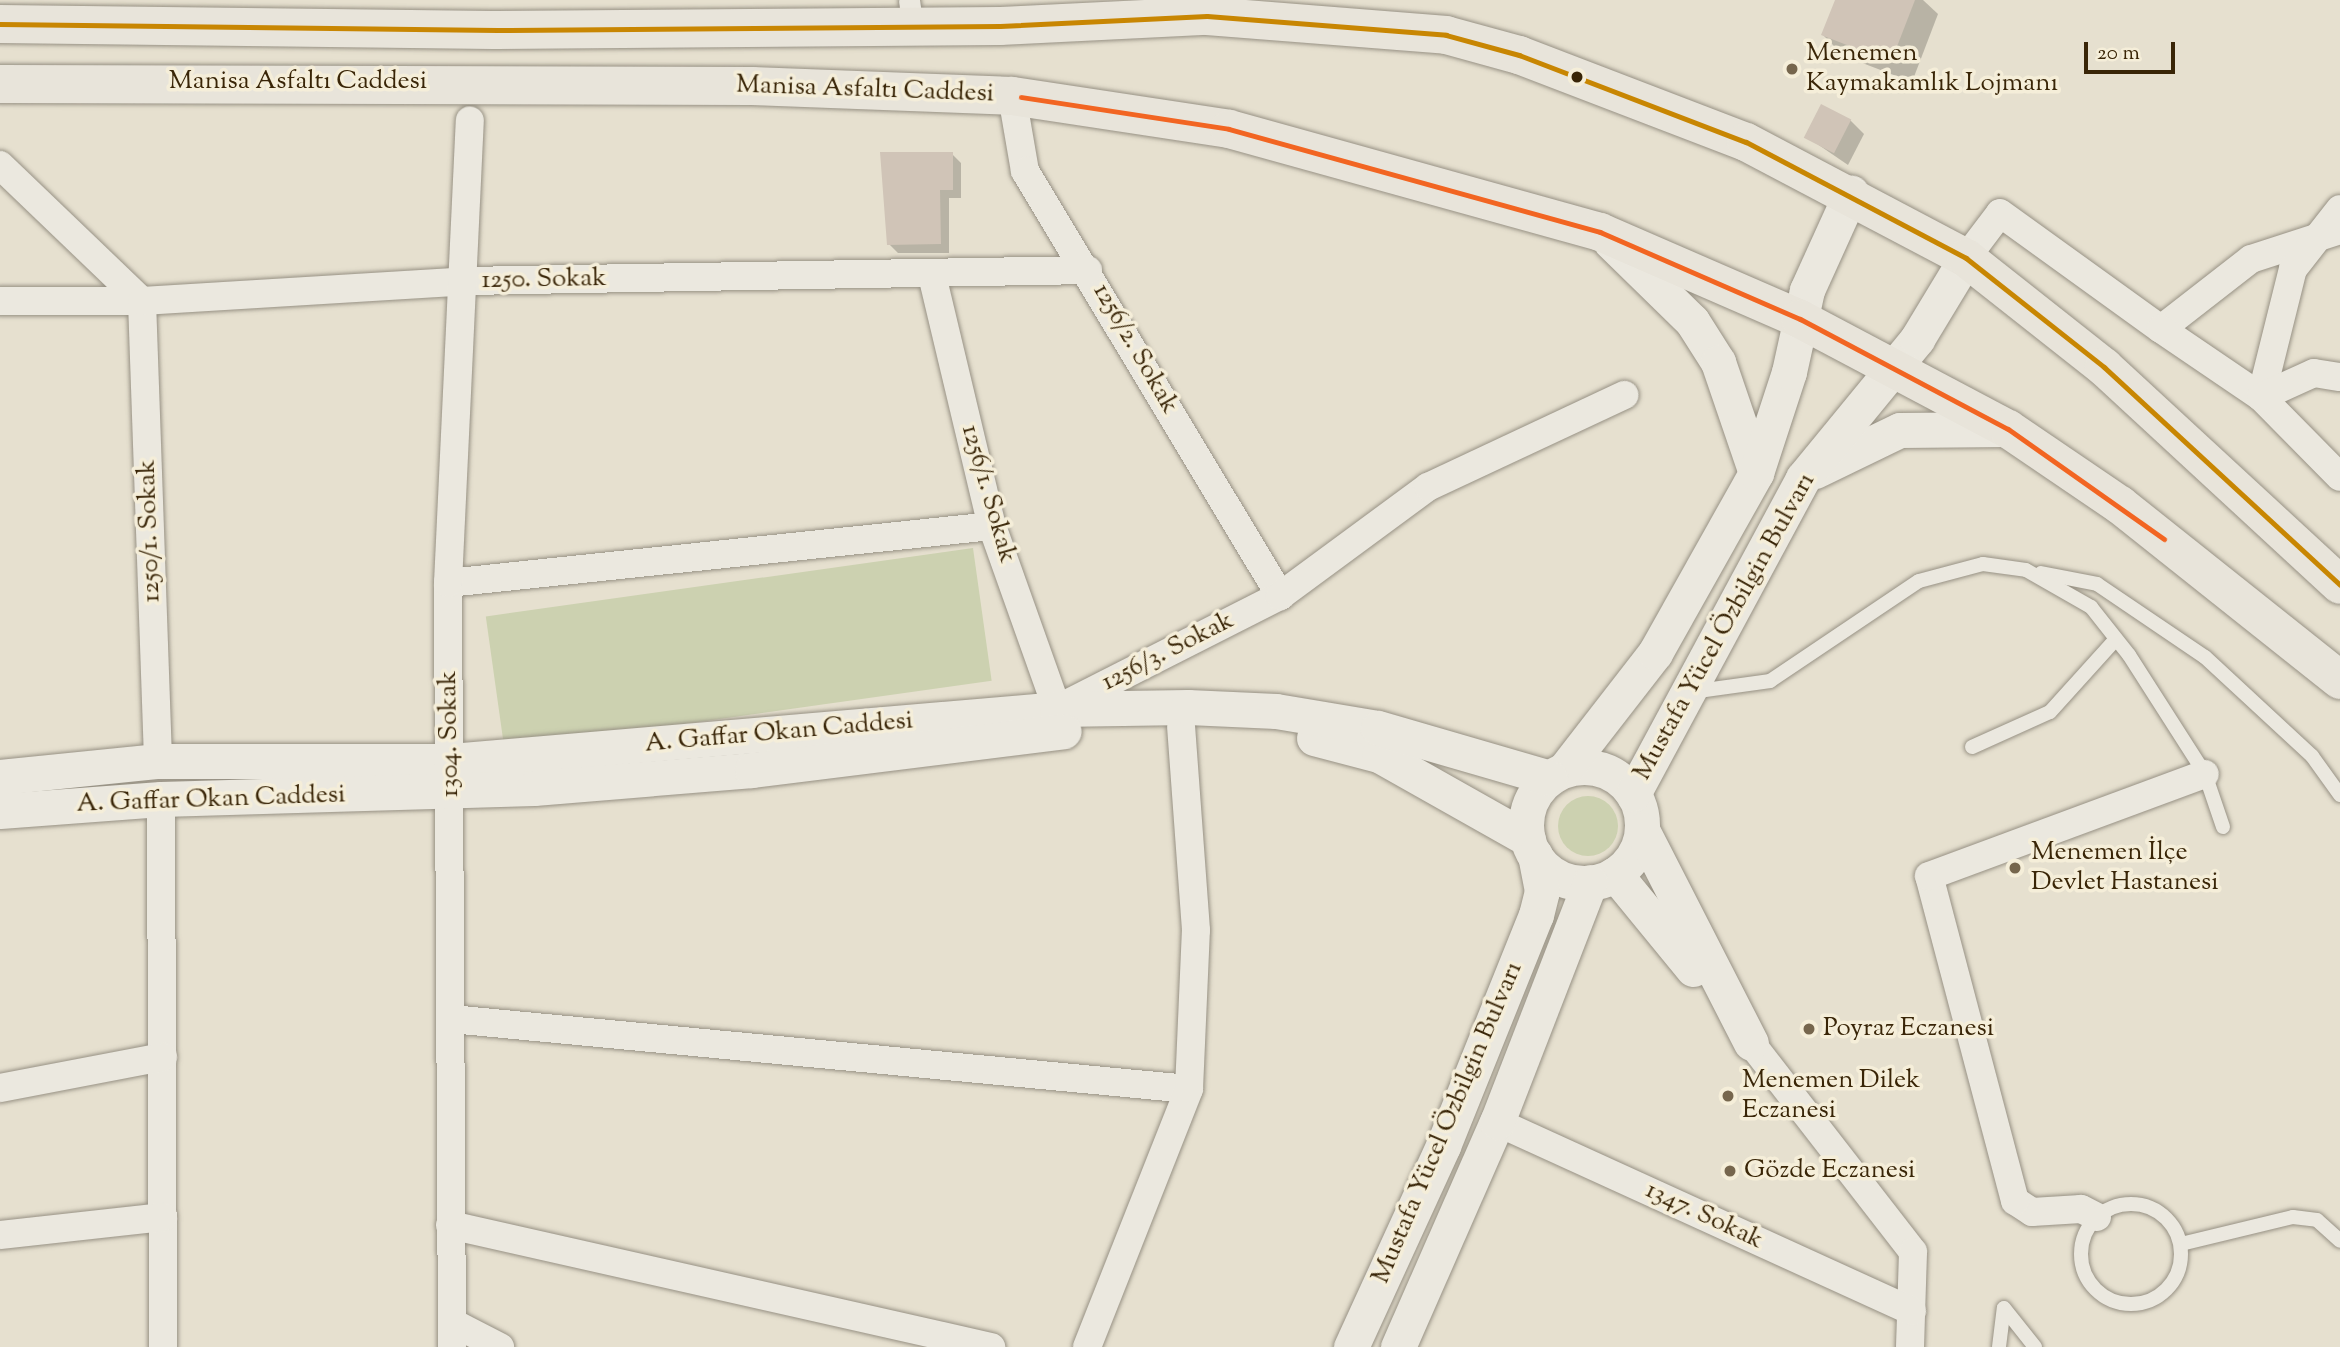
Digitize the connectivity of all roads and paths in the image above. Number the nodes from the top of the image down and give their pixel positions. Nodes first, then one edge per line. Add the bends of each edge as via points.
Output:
1 (911, 13) edge
2 (0, 24) edge
3 (0, 84) edge
4 (1012, 96) junction
5 (470, 121) dead end
6 (0, 165) edge
7 (1851, 193) junction
8 (2340, 209) edge
9 (1600, 232) junction
10 (2332, 233) edge
11 (1966, 258) junction
12 (1088, 270) junction
13 (932, 275) junction
14 (466, 281) junction
15 (0, 300) edge
16 (142, 302) junction
17 (1800, 320) junction
18 (2161, 329) junction
19 (1890, 365) junction
20 (2340, 377) edge
21 (1624, 395) dead end
22 (2261, 397) junction
23 (2008, 429) junction
24 (1756, 472) junction
25 (2340, 477) edge
26 (1802, 478) junction
27 (992, 526) junction
28 (2026, 570) junction
29 (448, 583) junction
30 (2340, 584) edge
31 (1280, 596) junction
32 (2116, 639) junction
33 (2340, 680) edge
34 (1683, 693) junction
35 (1057, 709) junction
36 (1181, 728) junction
37 (1972, 747) dead end
38 (158, 761) junction
39 (1558, 774) junction
40 (2205, 775) junction
41 (451, 777) junction
42 (0, 778) edge
43 (1633, 794) junction
44 (2340, 794) edge
45 (161, 799) junction
46 (0, 811) edge
47 (2223, 827) dead end
48 (1642, 830) junction
49 (1531, 847) junction
50 (1602, 878) junction
51 (451, 1019) junction
52 (1751, 1043) junction
53 (163, 1057) junction
54 (0, 1088) edge
55 (1189, 1089) junction
56 (1497, 1122) junction
57 (163, 1217) junction
58 (2097, 1217) junction
59 (450, 1225) junction
60 (2335, 1226) edge
61 (0, 1235) edge
62 (2340, 1241) edge
63 (2181, 1244) junction
64 (1912, 1311) junction
65 (452, 1335) edge
66 (163, 1347) edge
67 (500, 1347) edge
68 (991, 1347) edge
69 (1087, 1347) edge
70 (1351, 1347) edge
71 (1398, 1347) edge
72 (1910, 1347) edge
73 (1999, 1347) edge
74 (2035, 1347) edge

1 - 2 highway, Manisa Asfaltı Caddesi
1 - 7 highway, Manisa Asfaltı Caddesi via 1207,16 1446,35 1519,55 1746,142
3 - 4 highway, Manisa Asfaltı Caddesi via 471,81
4 - 9 highway, Manisa Asfaltı Caddesi via 1229,129
4 - 12 street, 1256/2. Sokak via 1025,171
5 - 14 street, 1304. Sokak
6 - 16 street
7 - 11 highway, Manisa Asfaltı Caddesi
7 - 17 street, Mustafa Yücel Özbilgin Bulvarı
8 - 10 street
9 - 17 highway, Manisa Asfaltı Caddesi
9 - 24 street via 1692,321 1718,362
10 - 18 street via 2251,259
10 - 22 street via 2293,269
11 - 18 street via 2000,213
11 - 19 street, Mustafa Yücel Özbilgin Bulvarı via 1917,339
11 - 30 highway, Manisa Asfaltı Caddesi via 2104,367
12 - 13 street, 1250. Sokak
12 - 31 street, 1256/2. Sokak
13 - 14 street, 1250. Sokak
13 - 27 street, 1256/1. Sokak
14 - 16 street, 1250. Sokak
14 - 29 street, 1304. Sokak
15 - 16 street, 1250. Sokak
16 - 38 street, 1250/1. Sokak
17 - 19 highway, Manisa Asfaltı Caddesi
17 - 24 street, Mustafa Yücel Özbilgin Bulvarı
18 - 22 street
19 - 23 highway, Manisa Asfaltı Caddesi
19 - 26 street, Mustafa Yücel Özbilgin Bulvarı
20 - 22 street via 2314,373
21 - 31 street, 1256/3. Sokak via 1428,487
22 - 25 street
23 - 26 street via 1900,430
23 - 33 highway, Manisa Asfaltı Caddesi via 2120,505
24 - 39 street, Mustafa Yücel Özbilgin Bulvarı via 1655,653
26 - 34 street, Mustafa Yücel Özbilgin Bulvarı
27 - 29 street
27 - 35 street, 1256/1. Sokak
28 - 32 lane via 2091,607
28 - 34 lane via 1983,564 1919,581 1770,681
28 - 44 lane via 2097,584 2205,657 2312,756
29 - 41 street, 1304. Sokak
31 - 35 street, 1256/3. Sokak
32 - 37 lane via 2050,712
32 - 40 lane
34 - 43 street, Mustafa Yücel Özbilgin Bulvarı
35 - 39 street, A. Gaffar Okan Caddesi via 1276,711 1378,728
35 - 41 street, A. Gaffar Okan Caddesi
36 - 41 street, A. Gaffar Okan Caddesi via 1089,728 752,770
36 - 49 street, A. Gaffar Okan Caddesi via 1294,733 1379,755
36 - 55 street via 1196,930
38 - 41 street, A. Gaffar Okan Caddesi
38 - 42 street, A. Gaffar Okan Caddesi
39 - 43 street via 1604,770
39 - 49 street via 1529,805
40 - 47 lane
40 - 58 street via 1929,876 2015,1201 2032,1212 2081,1209
41 - 45 street, A. Gaffar Okan Caddesi
41 - 51 street, 1304. Sokak
43 - 48 street
45 - 46 street, A. Gaffar Okan Caddesi
45 - 53 street
48 - 50 street via 1633,855
48 - 52 street
49 - 50 street via 1558,877
49 - 70 street, Mustafa Yücel Özbilgin Bulvarı via 1542,891 1536,915 1443,1146
50 - 52 street
50 - 56 street, Mustafa Yücel Özbilgin Bulvarı
51 - 55 street
51 - 59 street, 1304. Sokak
52 - 64 street via 1913,1252
53 - 54 street
53 - 57 street
55 - 69 street
56 - 64 street, 1347. Sokak
56 - 71 street, Mustafa Yücel Özbilgin Bulvarı
57 - 61 street
57 - 66 street
58 - 63 lane via 2124,1204 2154,1208
58 - 63 lane via 2086,1231 2082,1264 2100,1294 2116,1302 2133,1304 2165,1292 2181,1262
59 - 65 street, 1304. Sokak
59 - 68 street
60 - 62 lane
60 - 63 lane via 2293,1217
64 - 72 street
65 - 67 street
73 - 74 lane via 2004,1308

